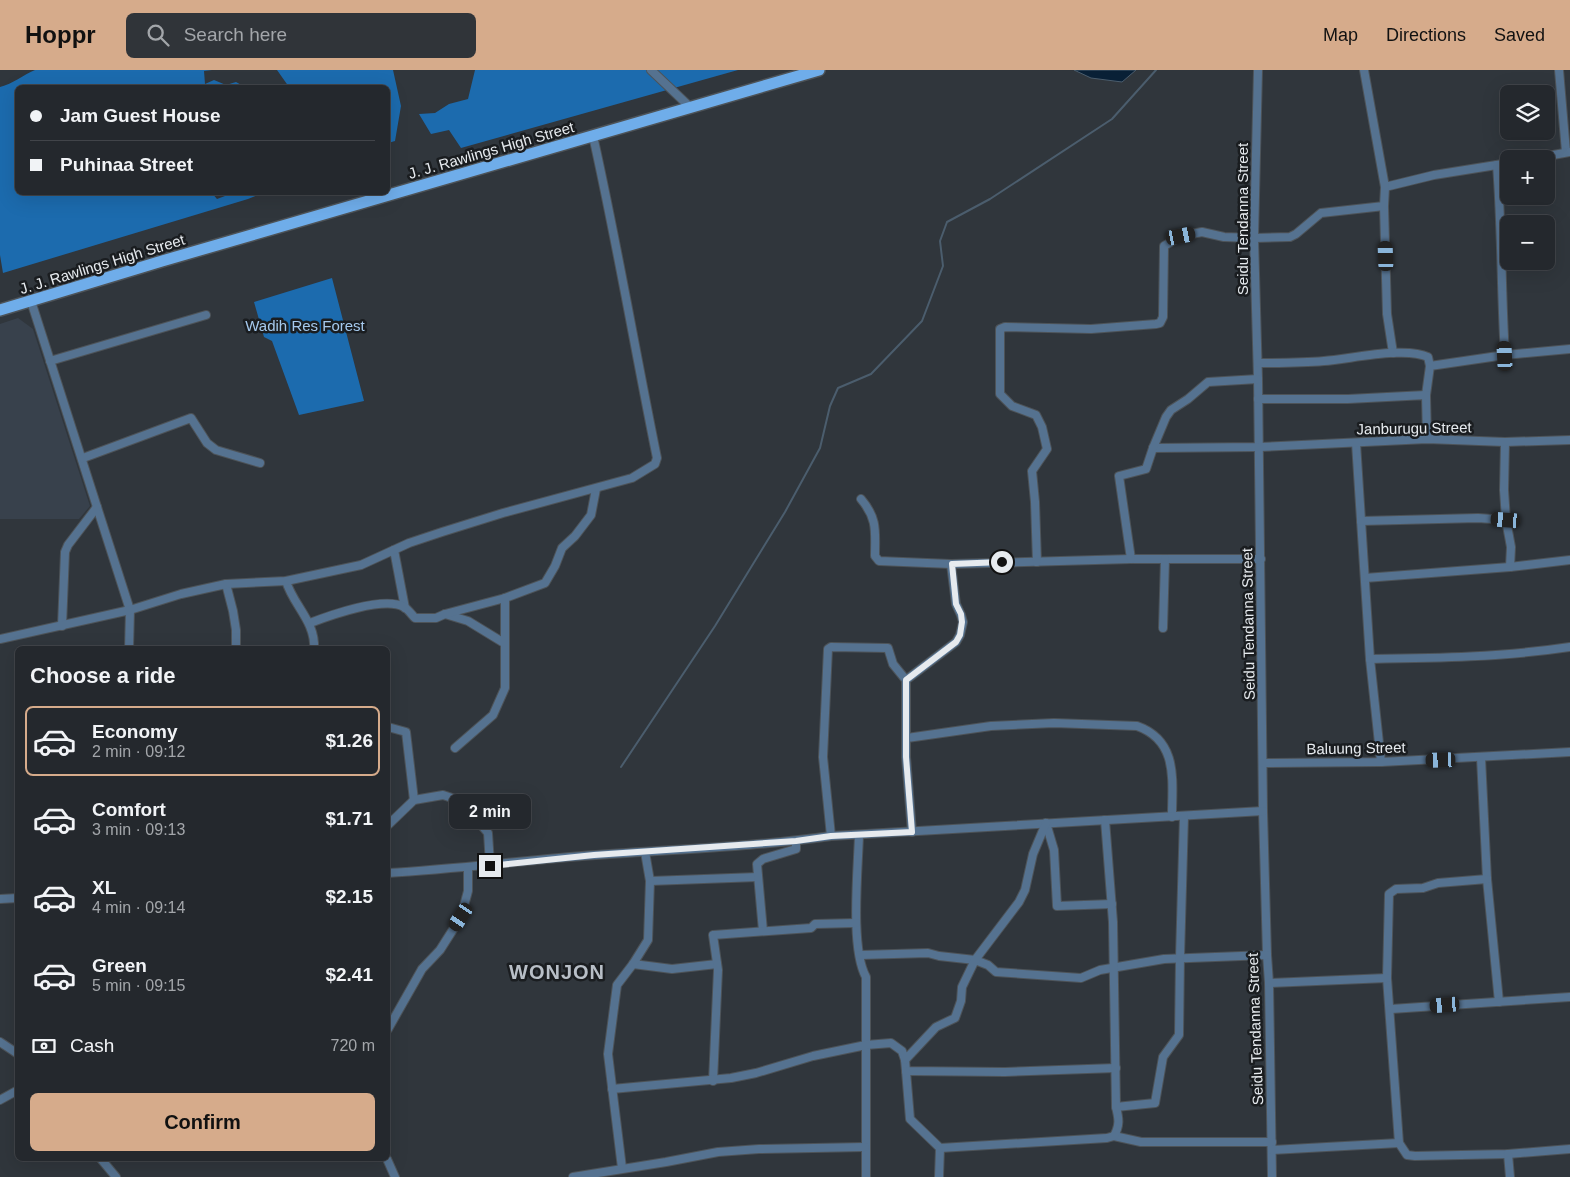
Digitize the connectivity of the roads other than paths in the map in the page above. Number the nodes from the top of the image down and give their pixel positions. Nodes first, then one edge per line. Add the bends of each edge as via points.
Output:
1 (651, 70) edge
2 (1258, 70) edge
3 (1364, 70) edge
4 (1558, 70) edge
5 (812, 71) edge
6 (690, 107) junction
7 (593, 136) junction
8 (1568, 152) edge
9 (1555, 154) edge
10 (1500, 164) edge
11 (1497, 165) junction
12 (1385, 187) junction
13 (389, 195) edge
14 (390, 195) edge
15 (1384, 206) junction
16 (1254, 238) junction
17 (31, 301) junction
18 (0, 310) edge
19 (206, 315) dead end
20 (1570, 349) edge
21 (1393, 353) junction
22 (1505, 356) junction
23 (50, 362) junction
24 (1258, 363) junction
25 (1430, 366) junction
26 (1258, 379) junction
27 (1426, 395) junction
28 (1258, 399) junction
29 (1427, 439) junction
30 (1570, 440) edge
31 (1505, 442) junction
32 (1356, 443) junction
33 (1258, 447) junction
34 (1152, 448) junction
35 (83, 458) junction
36 (260, 463) dead end
37 (596, 489) junction
38 (861, 499) dead end
39 (97, 507) junction
40 (1506, 520) junction
41 (1361, 521) junction
42 (394, 550) junction
43 (1131, 559) junction
44 (1165, 559) junction
45 (1261, 559) junction
46 (1570, 560) edge
47 (1037, 562) junction
48 (952, 564) junction
49 (1510, 567) junction
50 (1365, 578) junction
51 (286, 581) junction
52 (226, 584) junction
53 (505, 598) junction
54 (405, 608) junction
55 (130, 610) junction
56 (445, 614) junction
57 (310, 623) junction
58 (62, 626) junction
59 (1163, 628) dead end
60 (0, 639) edge
61 (504, 643) junction
62 (129, 646) edge
63 (236, 646) edge
64 (314, 646) edge
65 (1570, 647) edge
66 (1370, 659) junction
67 (906, 680) junction
68 (390, 728) edge
69 (907, 738) junction
70 (455, 748) dead end
71 (1570, 752) edge
72 (1481, 758) junction
73 (1381, 762) junction
74 (1263, 763) junction
75 (414, 800) junction
76 (1263, 811) junction
77 (1184, 816) junction
78 (1172, 817) junction
79 (1105, 820) junction
80 (390, 823) edge
81 (1046, 823) junction
82 (912, 832) junction
83 (859, 835) junction
84 (831, 836) junction
85 (796, 841) junction
86 (645, 852) junction
87 (490, 866) junction
88 (468, 868) junction
89 (390, 873) edge
90 (758, 877) junction
91 (1487, 879) junction
92 (650, 881) junction
93 (15, 898) edge
94 (0, 900) edge
95 (1112, 904) junction
96 (856, 923) junction
97 (763, 931) junction
98 (860, 955) junction
99 (1267, 955) junction
100 (1180, 957) junction
101 (975, 960) junction
102 (633, 964) junction
103 (717, 964) junction
104 (1113, 969) junction
105 (1387, 978) junction
106 (1269, 983) junction
107 (1570, 997) edge
108 (1499, 1002) junction
109 (1391, 1009) junction
110 (390, 1025) edge
111 (0, 1042) edge
112 (866, 1045) junction
113 (15, 1052) edge
114 (905, 1060) junction
115 (1116, 1068) junction
116 (906, 1071) junction
117 (713, 1081) junction
118 (612, 1089) junction
119 (15, 1092) edge
120 (0, 1100) edge
121 (1116, 1107) junction
122 (1114, 1136) junction
123 (1399, 1143) junction
124 (865, 1146) junction
125 (1272, 1146) junction
126 (940, 1148) junction
127 (1570, 1148) edge
128 (1508, 1154) junction
129 (103, 1161) edge
130 (388, 1161) edge
131 (622, 1168) junction
132 (116, 1177) edge
133 (395, 1177) edge
134 (573, 1177) edge
135 (866, 1177) edge
136 (939, 1177) edge
137 (1272, 1177) edge
138 (1510, 1177) edge

1 - 6 street
2 - 16 street, Seidu Tendanna Street
3 - 12 street
4 - 8 street
5 - 6 main road, J. J. Rawlings High Street
6 - 7 main road, J. J. Rawlings High Street
7 - 14 main road, J. J. Rawlings High Street
7 - 37 street via 616,238 657,458 655,464 632,478
8 - 9 street
10 - 11 street
11 - 12 street via 1434,174
11 - 22 street
12 - 15 street
13 - 17 main road, J. J. Rawlings High Street
15 - 16 street via 1321,213 1290,237
15 - 21 street via 1387,314
16 - 24 street, Seidu Tendanna Street
16 - 47 street via 1202,232 1167,243 1164,246 1163,317 1160,323 1091,329 1000,329 1000,394 1012,406 1036,415 1048,449 1032,471
17 - 18 main road, J. J. Rawlings High Street
17 - 23 street
19 - 23 street
20 - 22 street
21 - 24 street via 1323,361
21 - 25 street via 1421,354 1428,358
22 - 25 street
23 - 35 street
24 - 26 street, Seidu Tendanna Street
25 - 27 street
26 - 28 street, Seidu Tendanna Street
26 - 34 street via 1208,382 1171,410
27 - 28 street
27 - 29 street
28 - 33 street, Seidu Tendanna Street
29 - 31 street, Janburugu Street
29 - 32 street, Janburugu Street
30 - 31 street, Janburugu Street
31 - 40 street
32 - 33 street, Janburugu Street
32 - 41 street
33 - 34 street, Janburugu Street
33 - 45 street, Seidu Tendanna Street
34 - 43 street via 1146,469 1119,476
35 - 36 street via 191,418 203,438 216,450
35 - 39 street
37 - 42 street via 503,513
37 - 53 street via 591,515 562,548 545,583
38 - 48 street via 875,524 875,556 879,561
39 - 55 street
39 - 58 street via 65,552
40 - 41 street
40 - 49 street
41 - 50 street
42 - 51 street via 361,565
42 - 54 street
43 - 44 street
43 - 47 street
44 - 45 street
44 - 59 street
45 - 74 street, Seidu Tendanna Street
46 - 49 street
47 - 48 street
48 - 67 street via 956,604 962,622 960,635 956,642
49 - 50 street
50 - 66 street
51 - 52 street
51 - 57 street
52 - 55 street
52 - 63 street via 234,611
53 - 56 street
53 - 61 street
54 - 56 street via 415,618 436,618
54 - 57 street via 388,603 373,605
55 - 58 street
55 - 62 street
56 - 61 street via 468,621
57 - 64 street
58 - 60 street
61 - 70 street via 505,688 497,709
65 - 66 street via 1434,658
66 - 73 street
67 - 69 street
67 - 84 street via 893,664 888,648 828,649 823,757
68 - 75 street via 406,732
69 - 78 street via 991,726 1054,723 1138,726 1162,742 1172,764
69 - 82 street
71 - 72 street, Baluung Street
72 - 73 street, Baluung Street
72 - 91 street
73 - 74 street, Baluung Street
74 - 76 street, Seidu Tendanna Street
75 - 80 street
75 - 87 street via 442,795 455,798 464,812 477,820 488,833
76 - 77 street
76 - 99 street, Seidu Tendanna Street
77 - 78 street
77 - 100 street
78 - 79 street
79 - 81 street
79 - 95 street
81 - 82 street
81 - 95 street via 1054,850 1057,906
81 - 101 street via 1019,902
82 - 83 street
83 - 84 street
83 - 96 street
84 - 85 street
85 - 86 street
85 - 90 street via 796,849 763,859 757,864
86 - 87 street
86 - 92 street
87 - 88 street
88 - 89 street
88 - 110 street via 468,891 461,917 440,950 422,969
90 - 92 street
90 - 97 street
91 - 105 street via 1396,889 1389,894
91 - 108 street
92 - 102 street via 648,940
93 - 94 street
95 - 104 street
96 - 97 street via 815,924 811,928
96 - 98 street
97 - 103 street via 713,935
98 - 101 street via 928,953
98 - 112 street via 866,977
99 - 100 street
99 - 106 street, Seidu Tendanna Street
100 - 104 street
100 - 121 street via 1180,1035 1163,1057 1155,1103
101 - 104 street via 996,972 1054,977 1081,978 1100,970
101 - 114 street via 962,987 955,1018 936,1027
102 - 103 street via 672,969
102 - 118 street via 617,985 608,1054
103 - 117 street
104 - 115 street
105 - 106 street
105 - 109 street
106 - 125 street, Seidu Tendanna Street
107 - 108 street
108 - 109 street
109 - 123 street
111 - 113 street
112 - 114 street via 891,1043 902,1050
112 - 117 street
112 - 124 street
114 - 116 street
115 - 116 street
115 - 121 street
116 - 126 street via 910,1119
117 - 118 street
118 - 131 street
119 - 120 street
121 - 122 street via 1120,1122
122 - 125 street via 1141,1142
122 - 126 street
123 - 125 street
123 - 128 street via 1407,1155 1415,1156
124 - 131 street via 718,1152
124 - 135 street
125 - 137 street, Seidu Tendanna Street
126 - 136 street
127 - 128 street
128 - 138 street
129 - 132 street
130 - 133 street
131 - 134 street

